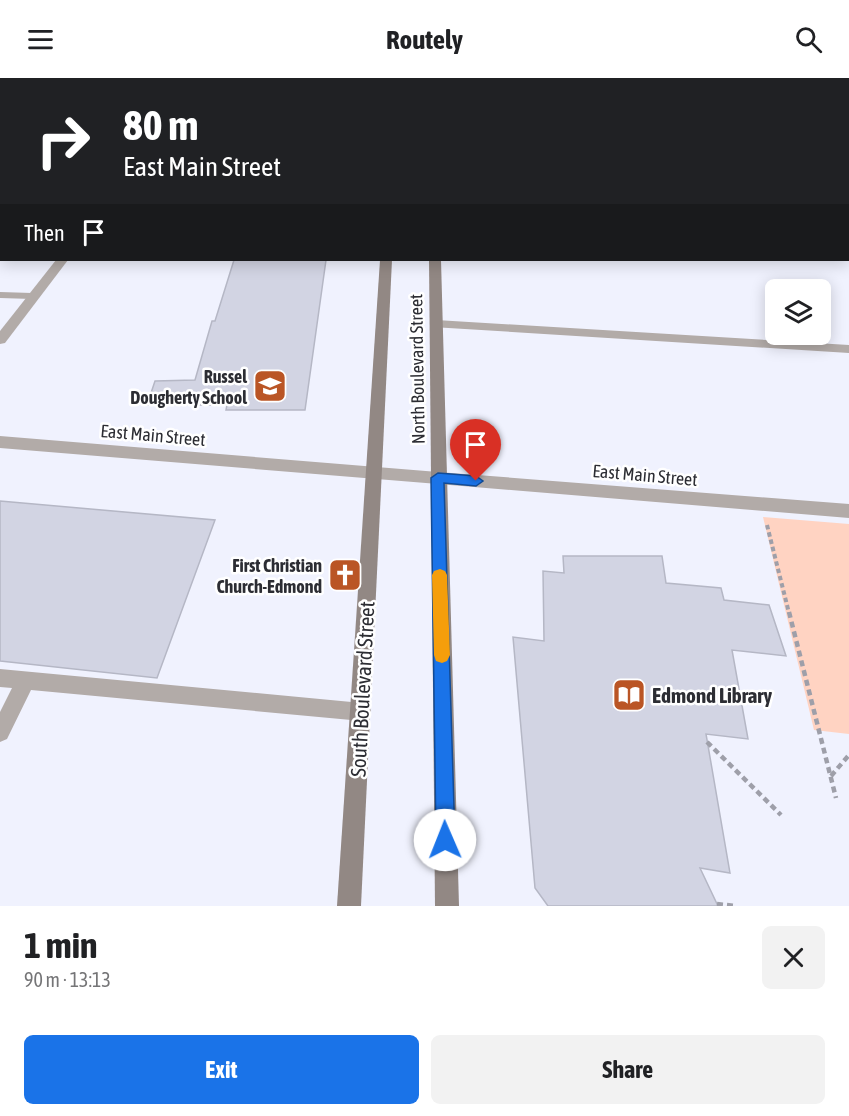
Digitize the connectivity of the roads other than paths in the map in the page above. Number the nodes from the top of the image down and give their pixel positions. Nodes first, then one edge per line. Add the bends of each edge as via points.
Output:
1 (61, 261) edge
2 (386, 261) edge
3 (435, 261) edge
4 (0, 295) edge
5 (32, 296) junction
6 (436, 324) junction
7 (0, 340) edge
8 (849, 349) edge
9 (0, 442) edge
10 (374, 473) junction
11 (438, 478) junction
12 (849, 511) edge
13 (0, 678) edge
14 (26, 680) junction
15 (362, 712) junction
16 (0, 732) edge
17 (349, 906) edge
18 (447, 906) edge

1 - 5 street
2 - 10 main road, North Boulevard Street
3 - 6 main road, North Boulevard Street
4 - 5 lane
5 - 7 street
6 - 8 lane
6 - 11 main road, North Boulevard Street
9 - 10 street, East Main Street
10 - 11 street, East Main Street
10 - 15 main road, South Boulevard Street
11 - 12 street, East Main Street
11 - 18 main road
13 - 14 lane
14 - 15 lane
14 - 16 lane
15 - 17 main road, South Boulevard Street

